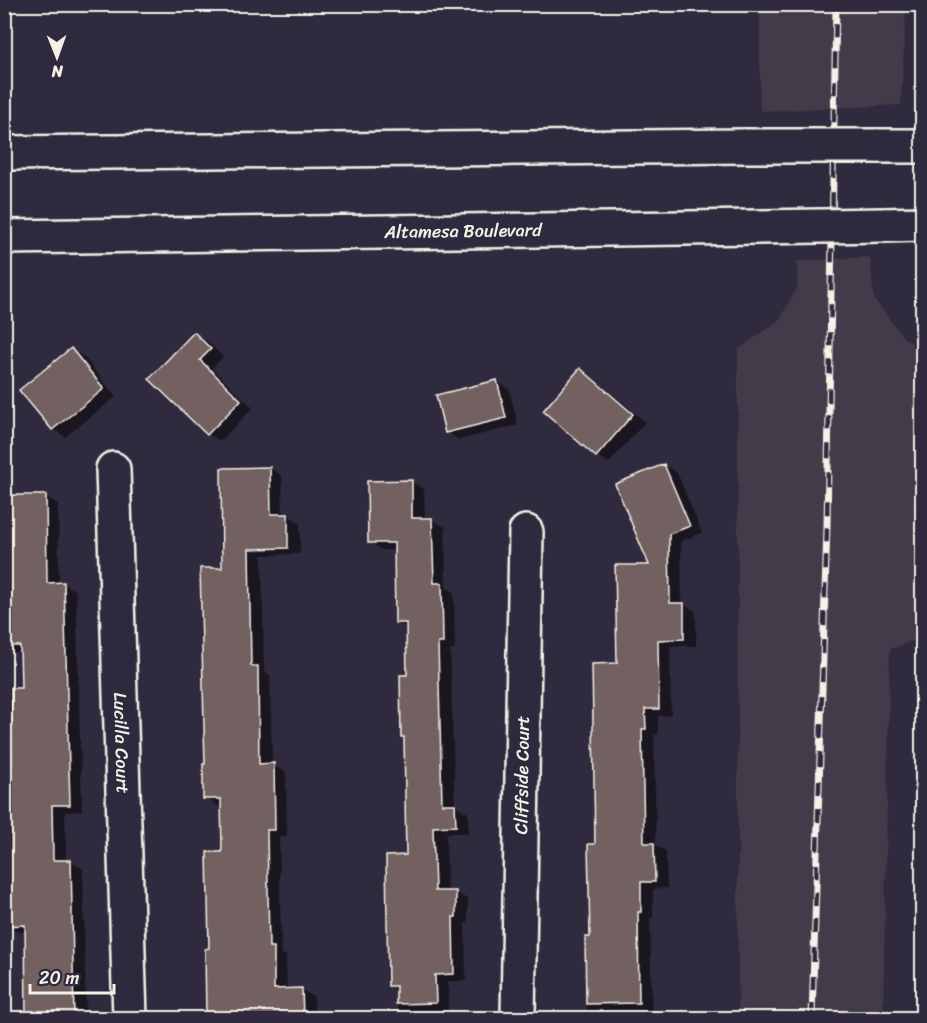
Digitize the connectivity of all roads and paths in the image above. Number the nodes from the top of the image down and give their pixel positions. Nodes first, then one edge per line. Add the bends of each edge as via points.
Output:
1 (922, 146) edge
2 (4, 153) edge
3 (922, 224) edge
4 (4, 237) edge
5 (113, 469) dead end
6 (526, 532) dead end
7 (130, 1018) edge
8 (518, 1018) edge

1 - 2 main road, bridge
3 - 4 main road, Altamesa Boulevard, bridge
5 - 7 main road, Lucilla Court
6 - 8 main road, Cliffside Court

